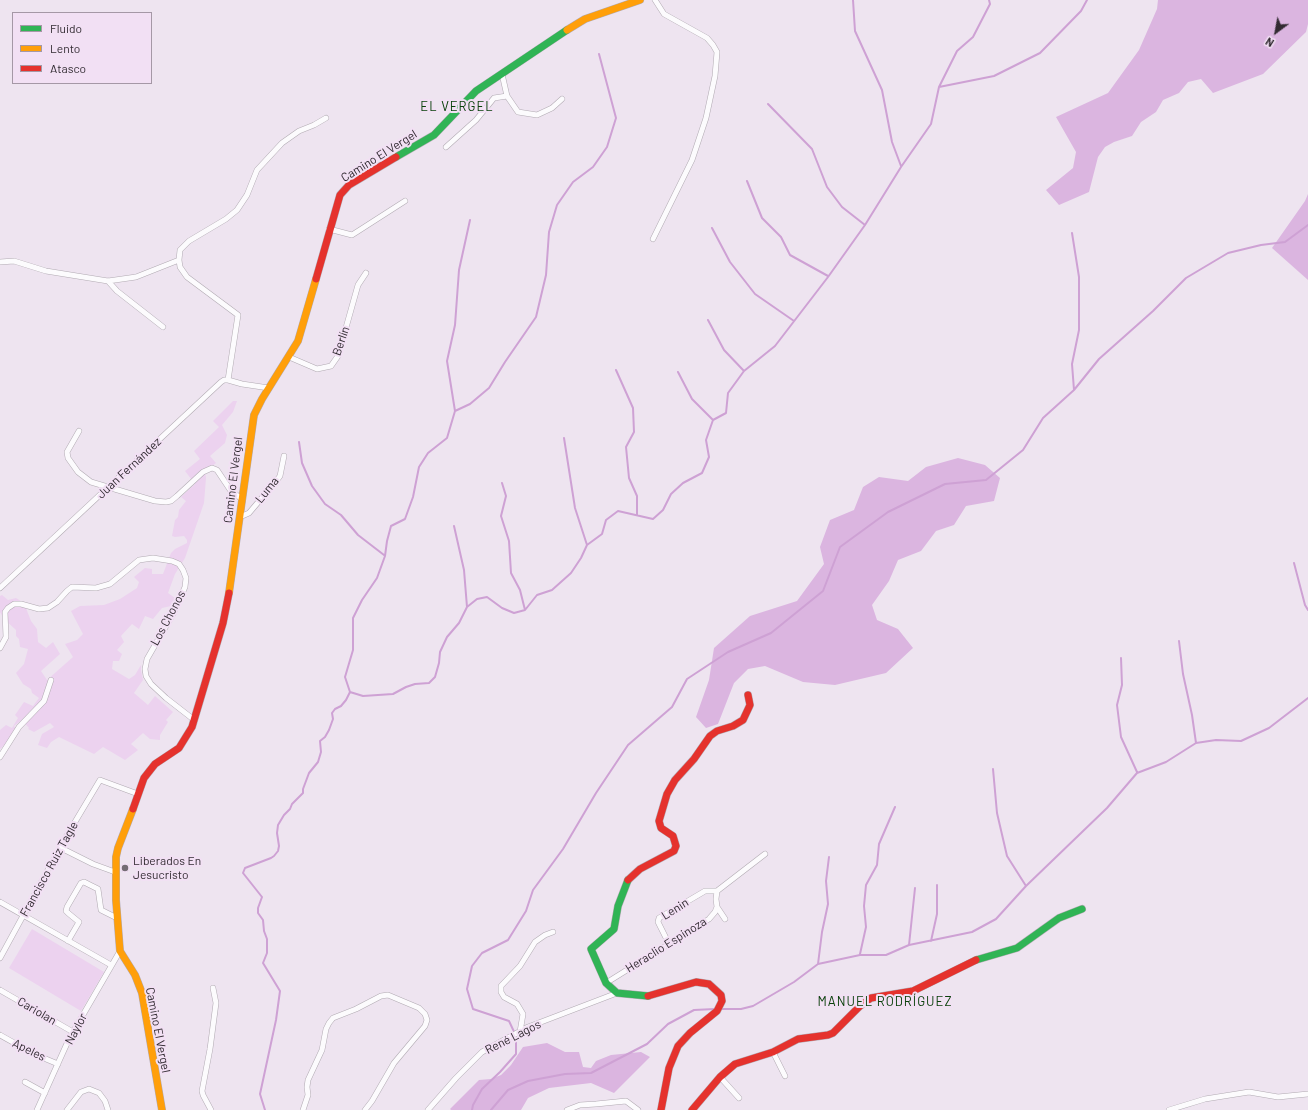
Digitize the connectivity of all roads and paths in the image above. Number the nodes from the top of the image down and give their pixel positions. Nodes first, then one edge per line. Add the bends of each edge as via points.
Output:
1 (640, 0) edge
2 (655, 0) edge
3 (502, 74) junction
4 (507, 96) junction
5 (562, 99) dead end
6 (326, 118) dead end
7 (446, 147) dead end
8 (405, 201) dead end
9 (329, 228) junction
10 (653, 238) dead end
11 (179, 260) junction
12 (0, 262) edge
13 (366, 273) dead end
14 (108, 281) junction
15 (163, 327) dead end
16 (289, 357) junction
17 (228, 380) junction
18 (269, 388) junction
19 (79, 431) dead end
20 (284, 456) dead end
21 (109, 487) junction
22 (242, 499) junction
23 (240, 517) junction
24 (1, 585) edge
25 (0, 648) edge
26 (51, 680) dead end
27 (748, 695) dead end
28 (194, 719) junction
29 (0, 757) edge
30 (138, 794) junction
31 (61, 848) junction
32 (765, 854) dead end
33 (115, 872) junction
34 (717, 891) junction
35 (0, 902) edge
36 (717, 907) junction
37 (1082, 909) dead end
38 (24, 916) junction
39 (117, 918) junction
40 (725, 918) dead end
41 (553, 932) dead end
42 (68, 941) junction
43 (669, 944) junction
44 (2, 949) edge
45 (120, 951) junction
46 (0, 958) edge
47 (111, 965) junction
48 (606, 982) junction
49 (213, 988) dead end
50 (0, 990) edge
51 (617, 994) junction
52 (73, 1032) junction
53 (517, 1034) junction
54 (0, 1035) edge
55 (773, 1052) junction
56 (58, 1064) junction
57 (785, 1076) dead end
58 (720, 1077) junction
59 (25, 1082) dead end
60 (45, 1093) junction
61 (1308, 1094) edge
62 (739, 1098) dead end
63 (37, 1110) edge
64 (67, 1110) edge
65 (108, 1110) edge
66 (162, 1110) edge
67 (211, 1110) edge
68 (303, 1110) edge
69 (365, 1110) edge
70 (428, 1110) edge
71 (567, 1110) edge
72 (638, 1110) edge
73 (661, 1110) edge
74 (692, 1110) edge
75 (1169, 1110) edge

1 - 3 street, Camino El Vergel via 585,19
2 - 10 street via 664,14 707,38 717,52 716,76 692,160
3 - 4 street
3 - 9 street, Camino El Vergel via 476,91 434,135 343,189
4 - 5 street via 518,112 537,115 552,108
4 - 7 street via 494,98 476,120
6 - 11 street via 299,131 282,143 257,170 247,195 237,210 189,240 180,250
8 - 9 street via 352,235
9 - 16 street, Camino El Vergel via 298,341
11 - 14 street via 136,277
11 - 17 street via 186,277 238,315
12 - 14 street via 14,261 46,271
13 - 16 street, Berlín via 358,284 338,356 331,366 317,369
14 - 15 street via 116,291
16 - 18 street, Camino El Vergel
17 - 18 street
17 - 21 street, Juan Fernández via 221,382
18 - 22 street, Camino El Vergel via 252,421
19 - 21 street via 67,452 68,458 84,478 100,486
20 - 23 street, Luma via 279,478 249,513
21 - 22 street via 166,502 177,496 203,472 212,468 217,470 231,491
21 - 24 street, Juan Fernández
22 - 23 street, Camino El Vergel
23 - 28 street, Camino El Vergel via 225,613
25 - 28 street, Los Chonos via 6,637 5,612 14,604 48,608 72,587 96,588 110,584 139,560 153,558 172,561 180,564 183,570 186,578 185,587 147,659 145,669 151,684
26 - 29 street via 44,701 19,728
27 - 48 street via 750,705 743,720 710,736 667,794 659,822 661,828 673,836 676,846 674,851 640,869 629,878 618,906 614,929 591,949
28 - 30 street, Camino El Vergel via 185,740 151,768
30 - 31 street, Francisco Ruiz Tagle via 100,780
30 - 33 street, Camino El Vergel via 118,848
31 - 33 street
31 - 38 street, Francisco Ruiz Tagle
32 - 34 street
33 - 39 street, Camino El Vergel
34 - 36 street, Heraclio Espinoza
34 - 43 street, Lenin via 705,892 659,918 658,922
35 - 38 street
36 - 40 street
36 - 43 street, Heraclio Espinoza via 709,919
37 - 55 street via 1059,918 1017,948 980,958 913,991 871,998 833,1033 798,1039
38 - 42 street
38 - 44 street, Francisco Ruiz Tagle
39 - 42 street via 101,910 98,889 81,882 66,911 79,922
39 - 45 street, Camino El Vergel
41 - 53 street via 535,942 520,966 502,986 501,992 504,997 517,1004 522,1014
42 - 47 street
43 - 48 street, Heraclio Espinoza
44 - 46 street, Francisco Ruiz Tagle
45 - 47 street, Naylor
45 - 66 street, Camino El Vergel via 135,975 142,993
47 - 52 street, Naylor
48 - 51 street
49 - 67 street via 216,1003 202,1091
50 - 52 street, Cariolan
51 - 53 street, René Lagos via 528,1027
51 - 73 street via 646,997 696,982 709,984 721,995 722,1001 717,1011 695,1028 678,1046 669,1068
52 - 56 street, Naylor
53 - 70 street, René Lagos via 482,1052
54 - 56 street, Apeles
55 - 57 street
55 - 58 street via 735,1064
56 - 60 street, Naylor
58 - 62 street
58 - 74 street
59 - 60 street
60 - 63 street, Naylor
61 - 75 street via 1278,1097 1249,1092 1205,1099
64 - 65 street via 81,1092 89,1089 100,1093
68 - 69 street via 308,1096 308,1080 322,1050 329,1023 333,1018 388,995 419,1008 425,1014 425,1026 394,1063
71 - 72 street via 580,1105 626,1101

